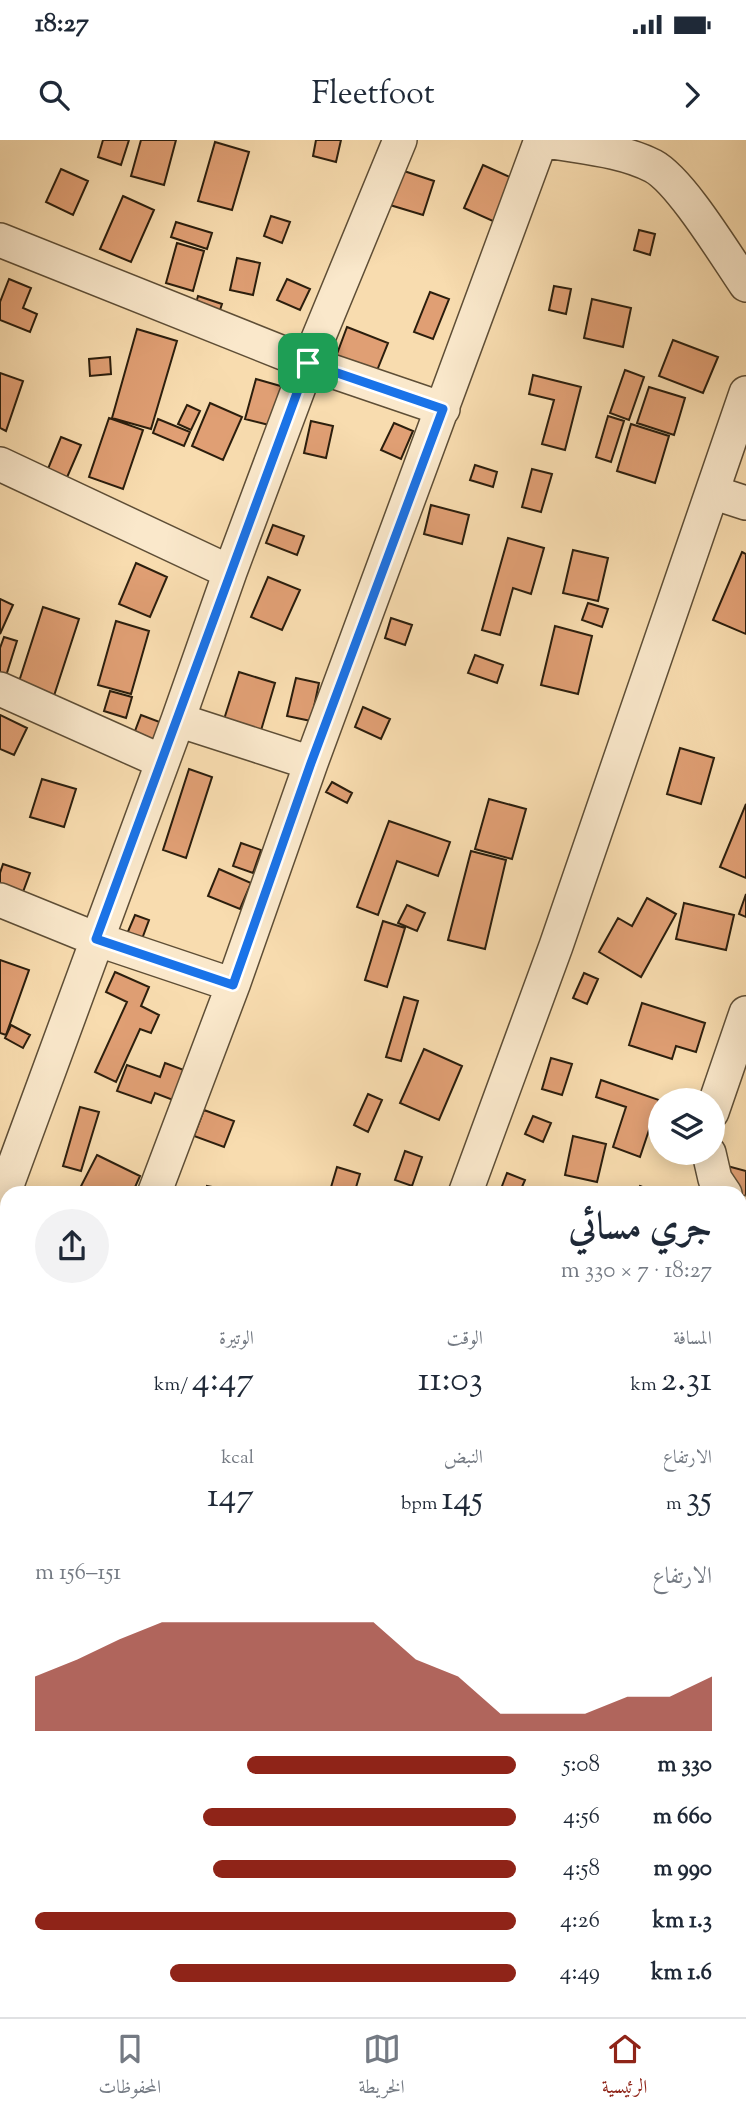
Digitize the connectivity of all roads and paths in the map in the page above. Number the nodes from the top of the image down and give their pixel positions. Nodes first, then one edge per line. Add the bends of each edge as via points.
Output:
1 (400, 140) edge
2 (542, 140) edge
3 (0, 240) edge
4 (746, 285) edge
5 (308, 363) junction
6 (746, 393) edge
7 (443, 409) junction
8 (0, 464) edge
9 (712, 492) junction
10 (746, 503) edge
11 (230, 572) junction
12 (0, 688) edge
13 (178, 720) junction
14 (161, 761) junction
15 (311, 763) junction
16 (0, 900) edge
17 (96, 939) junction
18 (233, 985) junction
19 (746, 1013) edge
20 (720, 1088) edge
21 (712, 1165) edge
22 (7, 1186) edge
23 (157, 1186) edge
24 (469, 1186) edge
25 (720, 1186) edge

1 - 5 street
2 - 4 street via 631,157 655,167 701,219
2 - 7 street
3 - 5 street
5 - 7 street
5 - 11 street
6 - 9 street
7 - 15 street
8 - 11 street
9 - 10 street
9 - 24 street
11 - 13 street
12 - 14 street
13 - 14 street
13 - 15 street
14 - 17 street
15 - 18 street
16 - 17 street
17 - 18 street
17 - 22 street
18 - 23 street
19 - 20 street
21 - 25 street

